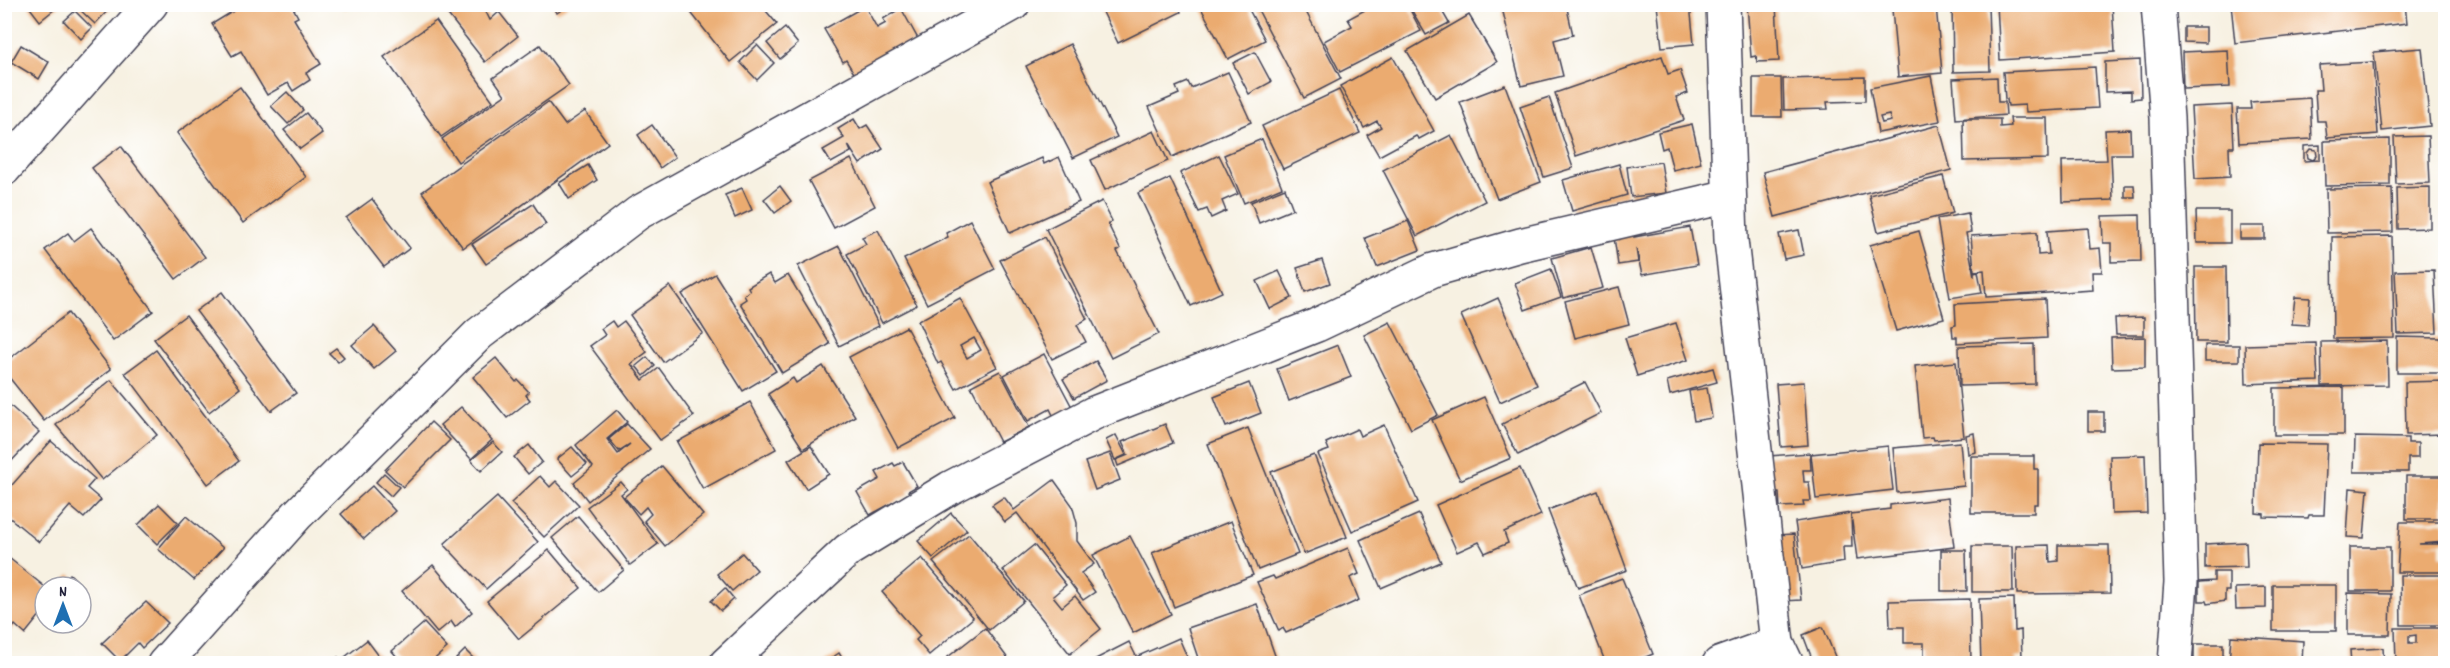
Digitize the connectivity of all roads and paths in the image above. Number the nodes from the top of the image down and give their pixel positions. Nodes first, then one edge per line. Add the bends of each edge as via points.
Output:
1 (151, 4) edge
2 (1013, 4) edge
3 (1723, 4) edge
4 (2158, 4) edge
5 (4, 169) edge
6 (1729, 196) junction
7 (1782, 653) edge
8 (164, 663) edge
9 (726, 663) edge
10 (1719, 663) edge
11 (2175, 663) edge

1 - 5 street
2 - 8 street via 638,213 479,334 297,515
3 - 6 street
4 - 11 street via 2167,118 2181,570
6 - 7 street via 1731,240
6 - 9 street via 1432,270 1317,325 1094,413 951,488 848,550
7 - 10 street

